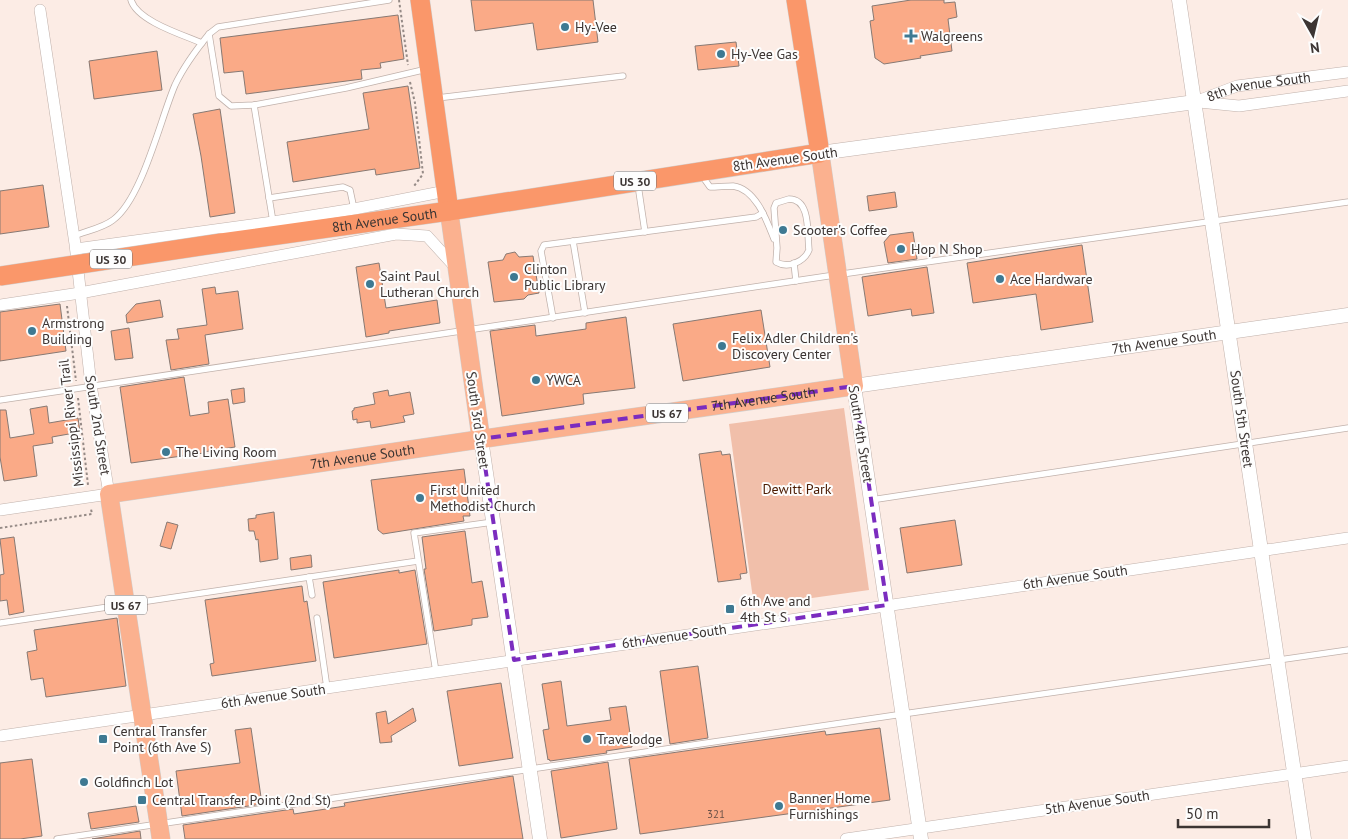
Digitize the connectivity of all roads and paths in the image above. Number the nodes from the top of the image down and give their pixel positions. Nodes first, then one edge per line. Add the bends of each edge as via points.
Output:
1 (131, 0) edge
2 (389, 0) edge
3 (399, 0) edge
4 (420, 0) edge
5 (796, 0) edge
6 (1180, 0) edge
7 (40, 10) dead end
8 (209, 34) junction
9 (202, 43) junction
10 (429, 68) junction
11 (1348, 72) edge
12 (409, 75) junction
13 (624, 76) dead end
14 (1348, 92) edge
15 (433, 99) junction
16 (1195, 102) junction
17 (254, 105) junction
18 (820, 154) junction
19 (704, 170) junction
20 (637, 180) junction
21 (409, 189) dead end
22 (446, 191) junction
23 (269, 198) junction
24 (1348, 202) edge
25 (354, 209) junction
26 (449, 211) junction
27 (763, 213) junction
28 (273, 222) junction
29 (1213, 222) junction
30 (645, 232) junction
31 (74, 236) junction
32 (573, 241) junction
33 (777, 248) junction
34 (76, 249) junction
35 (794, 263) junction
36 (457, 269) junction
37 (838, 275) junction
38 (0, 276) edge
39 (796, 281) junction
40 (80, 293) junction
41 (65, 295) junction
42 (0, 305) edge
43 (585, 313) junction
44 (1348, 315) edge
45 (553, 318) junction
46 (466, 331) junction
47 (1230, 333) junction
48 (91, 385) junction
49 (854, 386) junction
50 (77, 388) junction
51 (0, 400) edge
52 (1348, 428) edge
53 (481, 439) junction
54 (1246, 443) junction
55 (109, 494) junction
56 (90, 497) junction
57 (871, 500) junction
58 (0, 510) edge
59 (493, 522) junction
60 (0, 528) edge
61 (1348, 538) edge
62 (1262, 550) junction
63 (418, 561) junction
64 (309, 577) junction
65 (312, 595) dead end
66 (126, 605) junction
67 (887, 605) junction
68 (317, 618) dead end
69 (0, 624) edge
70 (1348, 650) edge
71 (514, 660) junction
72 (1277, 660) junction
73 (436, 672) junction
74 (327, 688) junction
75 (903, 714) junction
76 (143, 715) junction
77 (0, 736) edge
78 (1348, 766) edge
79 (531, 770) junction
80 (1294, 774) junction
81 (160, 831) edge
82 (920, 834) edge
83 (57, 839) edge
84 (540, 839) edge
85 (846, 839) edge
86 (1304, 839) edge

1 - 9 lane via 139,13
2 - 8 lane via 218,28
3 - 12 path
4 - 10 highway, South 3rd Street
5 - 18 highway, South 4th Street
6 - 16 street, South 5th Street
7 - 31 street, South 2nd Street
8 - 9 lane
8 - 17 lane via 219,96 231,106
9 - 31 lane via 175,85 126,208 112,222
10 - 12 lane
10 - 15 highway, South 3rd Street
11 - 16 street, 8th Avenue South via 1237,86
12 - 17 lane
12 - 21 path via 423,174
13 - 15 lane
14 - 16 street via 1239,106
15 - 22 highway, South 3rd Street
16 - 18 street, 8th Avenue South
16 - 29 street, South 5th Street
17 - 23 lane
18 - 19 highway, 8th Avenue South / US 30
18 - 37 main road, South 4th Street
19 - 20 highway, 8th Avenue South / US 30
19 - 27 lane via 704,180 710,187 742,188 751,194
20 - 26 highway, 8th Avenue South / US 30
20 - 30 lane
22 - 25 street, 8th Avenue South
22 - 26 highway, South 3rd Street
23 - 25 lane via 344,187 350,190
23 - 28 lane
24 - 29 lane
25 - 28 street, 8th Avenue South
26 - 36 main road, South 3rd Street
26 - 38 highway, 8th Avenue South / US 30, bridge
27 - 30 lane via 756,217
27 - 33 lane
28 - 34 street, 8th Avenue South
29 - 37 lane
29 - 47 street, South 5th Street
30 - 32 lane
31 - 34 street, South 2nd Street
32 - 43 lane
32 - 45 lane via 544,246 541,251
33 - 35 lane via 776,262
33 - 35 lane via 774,208 780,200 795,199 805,209 809,250 807,256
34 - 40 street, South 2nd Street
35 - 39 lane
36 - 40 street, 8th Avenue South via 427,236 396,234
36 - 46 main road, South 3rd Street
37 - 39 lane
37 - 49 main road, South 4th Street
39 - 43 lane
40 - 41 street, 8th Avenue South
40 - 48 street, South 2nd Street
41 - 42 street, 8th Avenue South
41 - 50 path, Mississippi River Trail
43 - 45 lane
44 - 47 street, 7th Avenue South
45 - 46 lane
46 - 48 lane
46 - 53 main road, South 3rd Street
47 - 49 street, 7th Avenue South
47 - 54 street, South 5th Street
48 - 50 lane
48 - 55 street, South 2nd Street
49 - 53 main road, 7th Avenue South / US 67
49 - 57 street, South 4th Street
50 - 51 lane
50 - 56 path, Mississippi River Trail
52 - 54 lane
53 - 55 main road, 7th Avenue South / US 67
53 - 59 street, South 3rd Street
54 - 57 lane
54 - 62 street, South 5th Street
55 - 56 street, 7th Avenue South
55 - 66 main road, South 2nd Street / US 67
56 - 58 street, 7th Avenue South
56 - 60 path, Mississippi River Trail via 92,514
57 - 67 street, South 4th Street
59 - 63 lane via 414,533
59 - 71 street, South 3rd Street
61 - 62 street, 6th Avenue South
62 - 67 street, 6th Avenue South
62 - 72 street, South 5th Street
63 - 64 lane
63 - 73 lane
64 - 65 lane
64 - 66 lane
66 - 69 lane
66 - 76 main road, South 2nd Street / US 67
67 - 71 street, 6th Avenue South
67 - 75 street, South 4th Street
68 - 74 lane
70 - 72 lane
71 - 73 street, 6th Avenue South
71 - 79 street, South 3rd Street
72 - 75 lane
72 - 80 street, South 5th Street
73 - 74 street, 6th Avenue South
74 - 76 street, 6th Avenue South
75 - 79 lane
75 - 82 street, South 4th Street
76 - 77 street, 6th Avenue South
76 - 81 main road, South 2nd Street / US 67
78 - 80 street, 5th Avenue South
79 - 81 lane
79 - 84 street, South 3rd Street
80 - 82 street, 5th Avenue South
80 - 86 street, South 5th Street
81 - 83 lane
82 - 85 street, 5th Avenue South

